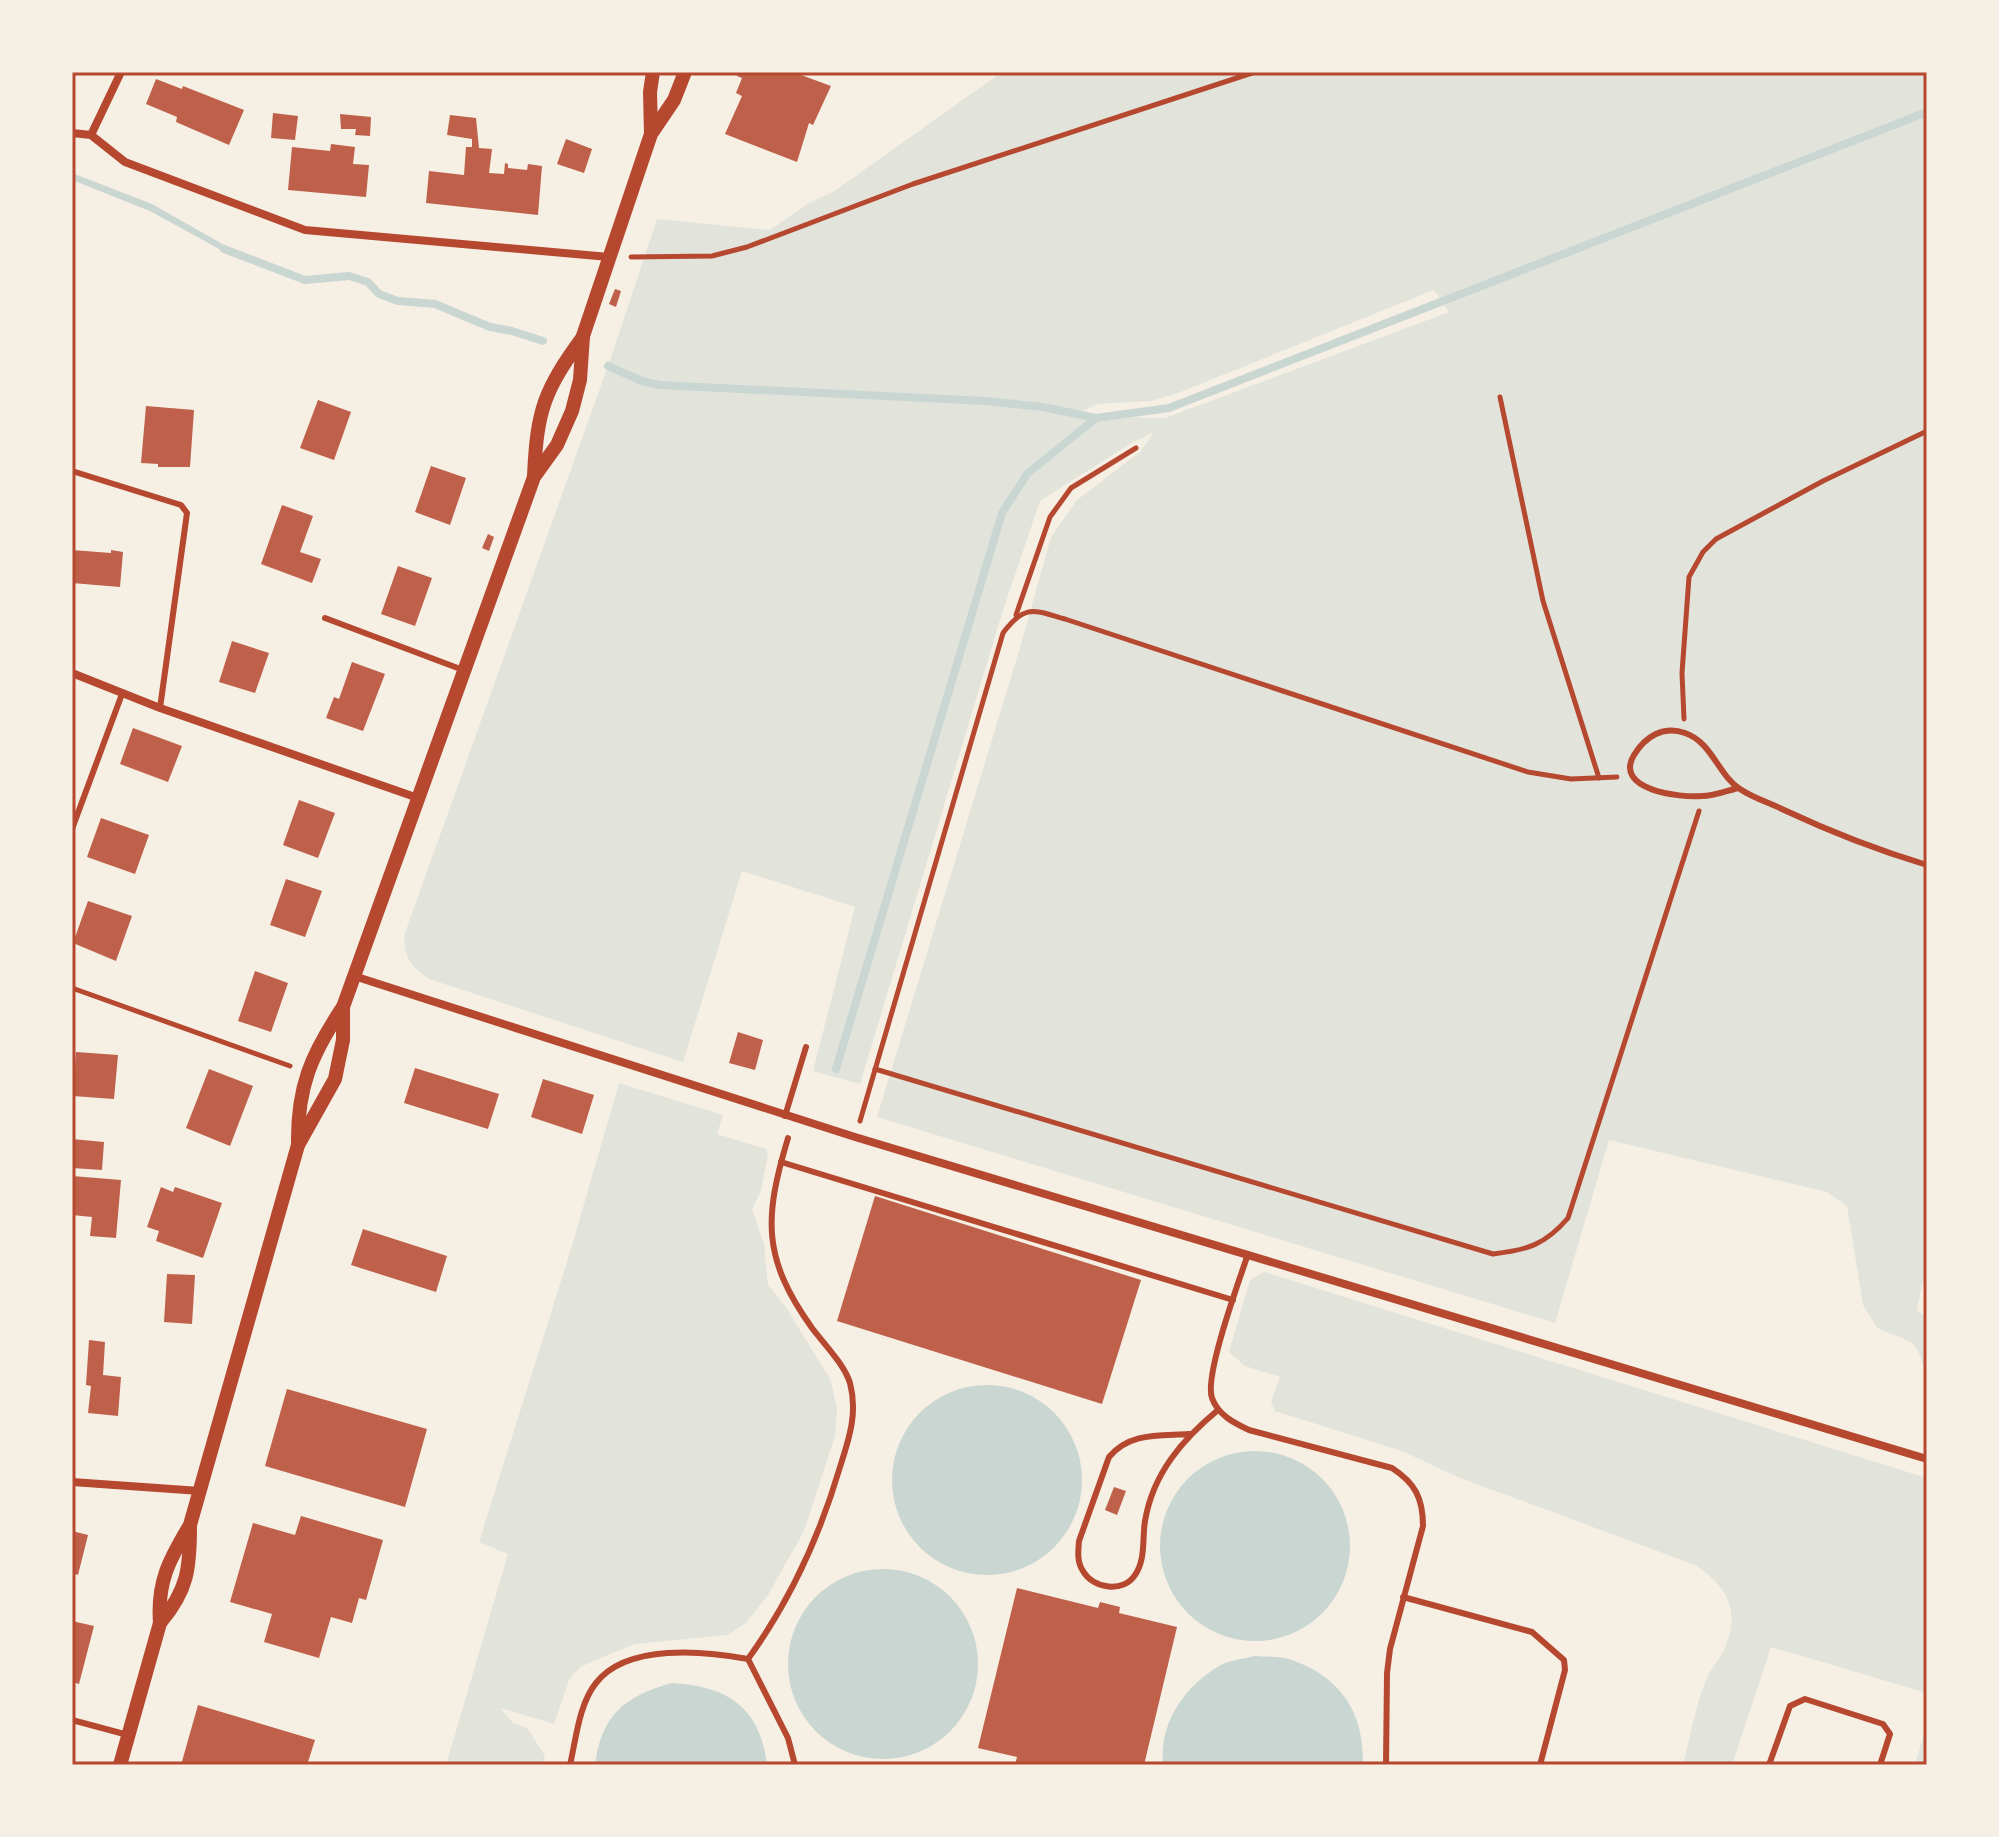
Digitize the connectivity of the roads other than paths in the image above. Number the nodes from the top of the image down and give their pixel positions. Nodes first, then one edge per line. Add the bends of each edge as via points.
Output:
1 (121, 72) edge
2 (653, 72) edge
3 (685, 72) edge
4 (72, 133) edge
5 (651, 134) junction
6 (91, 135) junction
7 (609, 257) junction
8 (583, 336) junction
9 (72, 471) edge
10 (534, 477) junction
11 (325, 618) dead end
12 (463, 670) junction
13 (72, 673) edge
14 (122, 694) junction
15 (160, 708) junction
16 (1738, 788) junction
17 (418, 798) junction
18 (72, 829) edge
19 (1927, 865) edge
20 (354, 976) junction
21 (343, 1007) junction
22 (806, 1047) dead end
23 (785, 1116) junction
24 (788, 1138) dead end
25 (298, 1145) junction
26 (781, 1162) junction
27 (1248, 1254) junction
28 (1233, 1300) junction
29 (1218, 1410) junction
30 (1189, 1434) junction
31 (1927, 1459) edge
32 (72, 1482) edge
33 (200, 1491) junction
34 (190, 1525) junction
35 (1403, 1597) junction
36 (160, 1623) junction
37 (748, 1659) junction
38 (72, 1720) edge
39 (128, 1735) junction
40 (120, 1765) edge
41 (570, 1765) edge
42 (795, 1765) edge
43 (1386, 1765) edge
44 (1540, 1765) edge
45 (1769, 1765) edge
46 (1880, 1765) edge

1 - 6 street
2 - 5 street
3 - 5 street
4 - 6 street
5 - 7 street
6 - 7 street via 125,162 305,230
7 - 8 street
8 - 10 street via 572,411
8 - 10 street via 542,404
9 - 15 lane via 181,505 187,513
10 - 12 street
11 - 12 lane
12 - 17 street
13 - 14 street
14 - 15 street
14 - 18 lane
15 - 17 street
16 - 16 lane via 1706,747 1685,732 1660,731 1646,738 1630,761 1639,785 1662,793 1703,796
16 - 19 lane via 1825,829
17 - 20 street
20 - 21 street
20 - 23 street
21 - 25 street via 335,1079
21 - 25 street via 306,1072
22 - 23 lane
23 - 27 street
24 - 26 lane
25 - 33 street
26 - 28 lane
26 - 37 lane via 774,1192 774,1255 792,1299 849,1380 854,1406 821,1527
27 - 28 lane
27 - 31 street
28 - 29 lane via 1211,1381
29 - 30 lane
29 - 35 lane via 1249,1430 1392,1468 1408,1478 1423,1507 1423,1526
30 - 30 lane via 1171,1456 1147,1511 1142,1560 1135,1575 1114,1587 1090,1580 1081,1570 1079,1541 1109,1457 1137,1437
32 - 33 street
33 - 34 street
34 - 36 street via 167,1564 158,1600
34 - 36 street via 190,1568 175,1605
35 - 43 lane via 1387,1673
35 - 44 lane via 1532,1632 1564,1660
36 - 39 street
37 - 41 lane via 684,1652 618,1664 595,1684 584,1706
37 - 42 lane via 788,1738
38 - 39 lane
39 - 40 street
45 - 46 lane via 1790,1706 1805,1699 1883,1724 1890,1734

